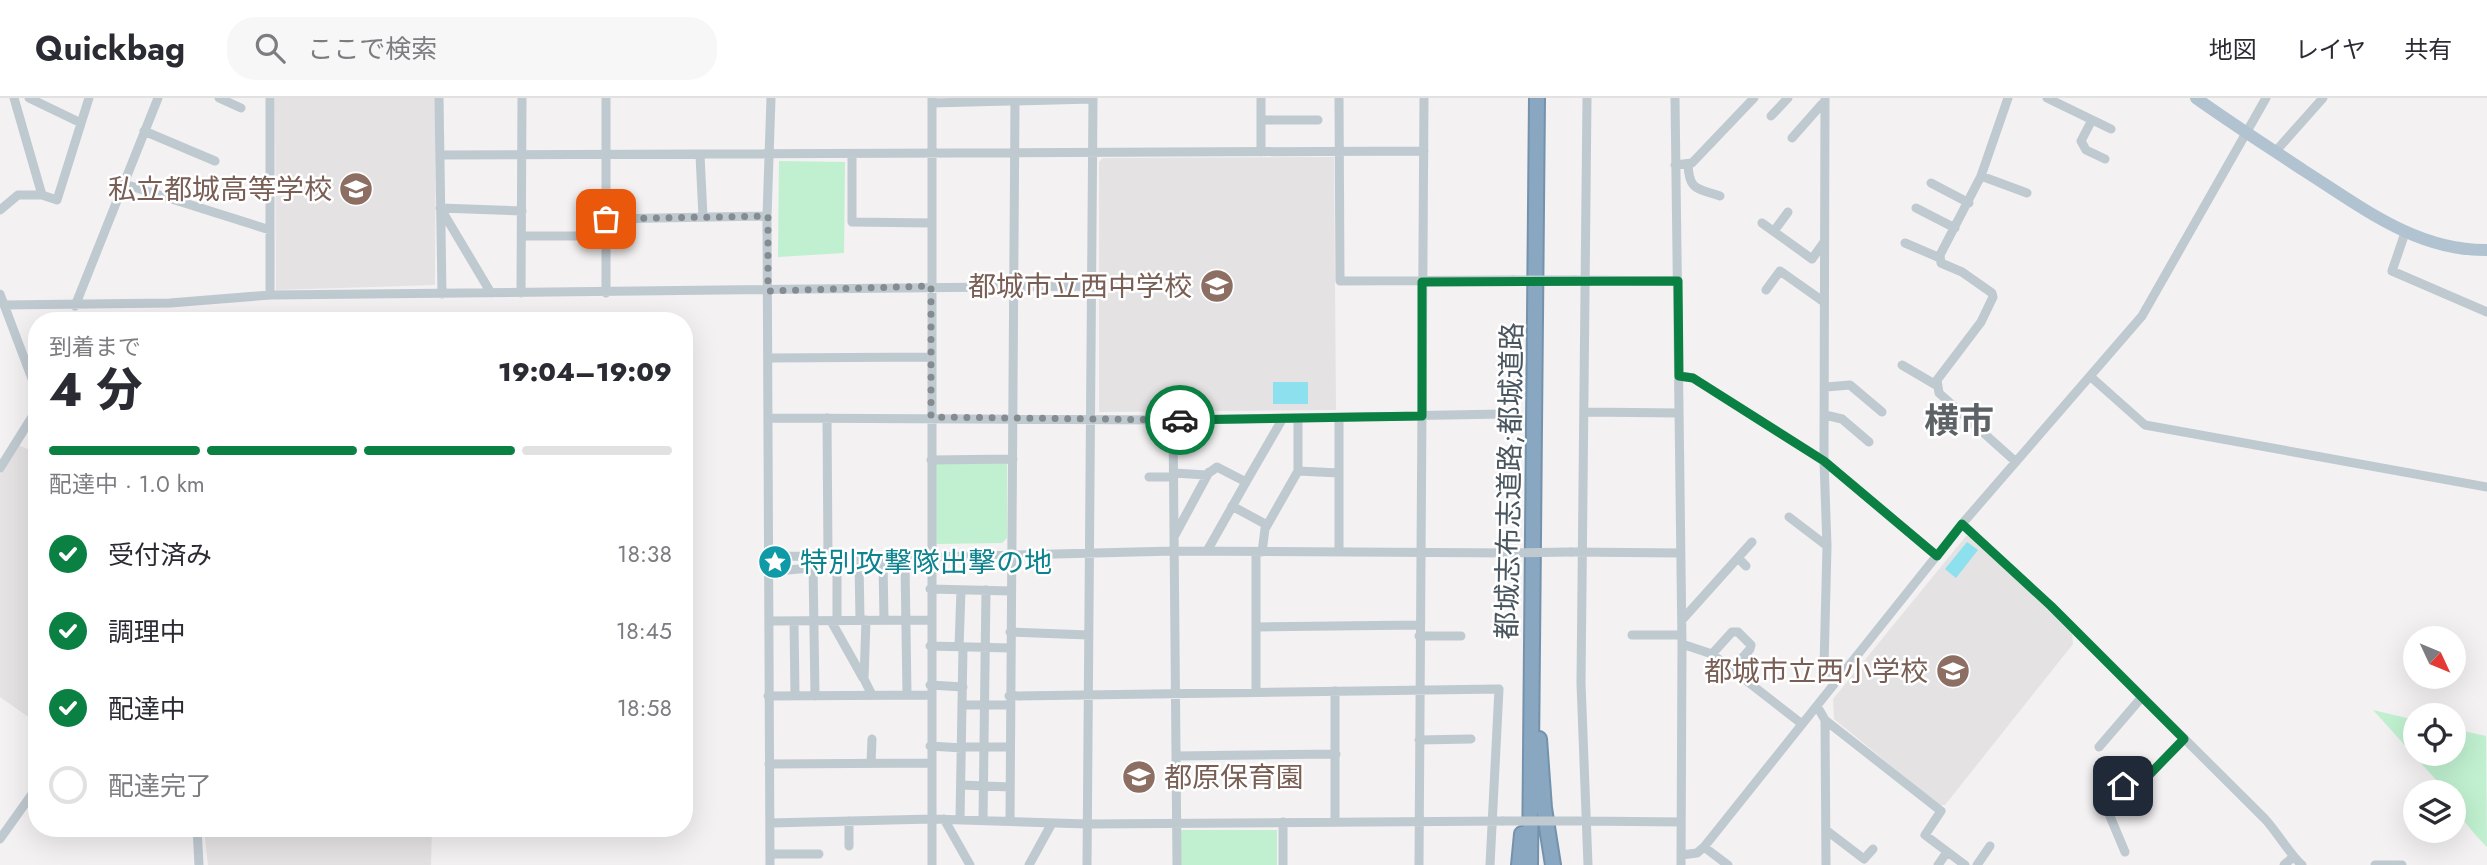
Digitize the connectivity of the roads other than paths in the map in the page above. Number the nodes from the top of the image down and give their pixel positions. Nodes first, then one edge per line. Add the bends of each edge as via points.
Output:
1 (14, 98) edge
2 (29, 98) edge
3 (89, 98) edge
4 (219, 98) edge
5 (270, 98) edge
6 (439, 98) edge
7 (522, 98) edge
8 (606, 98) edge
9 (771, 98) edge
10 (1261, 98) edge
11 (1339, 98) edge
12 (1424, 98) edge
13 (1537, 98) edge
14 (1587, 98) edge
15 (1675, 98) edge
16 (1754, 98) edge
17 (1788, 98) edge
18 (2008, 98) edge
19 (2047, 98) edge
20 (2196, 98) edge
21 (2266, 98) edge
22 (2323, 98) edge
23 (155, 99) edge
24 (1093, 99) edge
25 (932, 101) edge
26 (1015, 101) junction
27 (1822, 102) edge
28 (241, 108) dead end
29 (1771, 116) dead end
30 (1261, 120) junction
31 (1318, 120) dead end
32 (2092, 120) junction
33 (81, 123) junction
34 (2111, 129) dead end
35 (144, 131) junction
36 (2248, 136) junction
37 (1791, 138) dead end
38 (1339, 151) junction
39 (1424, 151) junction
40 (1094, 152) junction
41 (1261, 152) junction
42 (2275, 152) junction
43 (1014, 153) junction
44 (441, 155) junction
45 (523, 155) junction
46 (700, 155) junction
47 (771, 155) junction
48 (852, 155) junction
49 (932, 155) junction
50 (606, 156) junction
51 (2105, 159) dead end
52 (215, 161) dead end
53 (1688, 164) junction
54 (1675, 165) junction
55 (1981, 176) junction
56 (121, 183) junction
57 (1931, 183) dead end
58 (2026, 193) dead end
59 (42, 195) junction
60 (1720, 196) dead end
61 (1969, 203) junction
62 (440, 208) junction
63 (1916, 208) dead end
64 (0, 210) edge
65 (523, 211) junction
66 (1787, 212) dead end
67 (768, 216) junction
68 (703, 217) junction
69 (606, 219) junction
70 (932, 223) junction
71 (1762, 223) dead end
72 (1955, 228) junction
73 (270, 230) junction
74 (1774, 231) junction
75 (2406, 233) junction
76 (522, 236) junction
77 (606, 236) junction
78 (1824, 242) junction
79 (1905, 243) dead end
80 (2487, 250) edge
81 (1940, 258) junction
82 (1587, 280) junction
83 (1678, 281) junction
84 (1422, 282) junction
85 (931, 286) junction
86 (1013, 286) junction
87 (1093, 286) junction
88 (1766, 290) dead end
89 (768, 291) junction
90 (491, 293) junction
91 (521, 293) junction
92 (606, 293) junction
93 (0, 294) edge
94 (442, 294) junction
95 (270, 295) junction
96 (1824, 302) junction
97 (4, 305) junction
98 (75, 306) junction
99 (2487, 312) edge
100 (931, 357) junction
101 (769, 358) junction
102 (1902, 365) dead end
103 (28, 368) edge
104 (1679, 376) junction
105 (2091, 377) junction
106 (1936, 385) junction
107 (1826, 387) junction
108 (1585, 412) junction
109 (1882, 412) dead end
110 (1503, 414) dead end
111 (1679, 414) junction
112 (1825, 415) junction
113 (1422, 416) junction
114 (931, 417) junction
115 (1339, 417) junction
116 (770, 418) junction
117 (827, 418) junction
118 (1013, 418) junction
119 (1090, 418) junction
120 (1283, 418) junction
121 (1298, 418) junction
122 (1173, 420) junction
123 (28, 423) edge
124 (1869, 442) dead end
125 (1013, 459) junction
126 (931, 460) junction
127 (1824, 461) junction
128 (2016, 462) junction
129 (0, 468) edge
130 (1298, 471) junction
131 (1209, 472) junction
132 (1339, 473) junction
133 (1174, 475) junction
134 (1149, 477) dead end
135 (1246, 482) junction
136 (2487, 487) edge
137 (1232, 506) junction
138 (1789, 517) dead end
139 (1962, 524) junction
140 (1267, 525) junction
141 (1174, 537) junction
142 (1752, 542) dead end
143 (1827, 546) junction
144 (1174, 551) junction
145 (1207, 551) junction
146 (1259, 552) junction
147 (1339, 552) junction
148 (1584, 552) junction
149 (1680, 553) junction
150 (1420, 554) junction
151 (1090, 555) junction
152 (768, 556) junction
153 (1012, 556) junction
154 (1937, 556) junction
155 (828, 557) junction
156 (1738, 558) junction
157 (927, 560) junction
158 (837, 562) junction
159 (859, 562) junction
160 (883, 562) junction
161 (905, 562) junction
162 (813, 564) junction
163 (1746, 566) dead end
164 (768, 572) junction
165 (930, 589) junction
166 (961, 590) junction
167 (986, 590) junction
168 (1011, 591) junction
169 (1532, 594) junction
170 (863, 620) junction
171 (884, 620) junction
172 (905, 620) junction
173 (930, 620) junction
174 (1682, 620) junction
175 (769, 621) junction
176 (794, 621) junction
177 (815, 621) junction
178 (834, 621) junction
179 (1419, 625) junction
180 (1256, 627) junction
181 (1010, 632) junction
182 (1088, 635) junction
183 (1632, 635) dead end
184 (1419, 636) junction
185 (1461, 636) dead end
186 (1682, 639) junction
187 (930, 646) junction
188 (961, 647) junction
189 (985, 648) junction
190 (1010, 648) junction
191 (1712, 654) junction
192 (1733, 669) junction
193 (864, 679) junction
194 (1836, 682) junction
195 (963, 687) junction
196 (930, 690) junction
197 (1419, 690) junction
198 (1335, 691) junction
199 (1177, 692) junction
200 (1256, 692) junction
201 (1087, 694) junction
202 (872, 695) junction
203 (907, 695) junction
204 (768, 696) junction
205 (795, 696) junction
206 (815, 696) junction
207 (2142, 697) junction
208 (1009, 701) junction
209 (962, 705) junction
210 (985, 705) junction
211 (1817, 706) junction
212 (1825, 720) junction
213 (1802, 724) junction
214 (872, 738) dead end
215 (1471, 739) dead end
216 (2184, 739) junction
217 (1419, 740) junction
218 (930, 746) junction
219 (984, 747) junction
220 (1010, 747) junction
221 (2099, 747) dead end
222 (962, 748) junction
223 (1336, 754) junction
224 (1176, 756) junction
225 (931, 762) junction
226 (872, 763) junction
227 (769, 764) junction
228 (961, 785) junction
229 (984, 786) junction
230 (1010, 787) junction
231 (28, 799) edge
232 (932, 819) junction
233 (944, 820) junction
234 (960, 820) junction
235 (983, 820) junction
236 (1010, 820) junction
237 (849, 821) junction
238 (1419, 821) junction
239 (1492, 821) junction
240 (1584, 821) junction
241 (1052, 822) junction
242 (1177, 822) junction
243 (1283, 822) junction
244 (1335, 822) junction
245 (1681, 822) junction
246 (771, 823) junction
247 (1087, 824) junction
248 (1826, 831) junction
249 (197, 837) edge
250 (0, 838) edge
251 (849, 846) dead end
252 (1990, 846) dead end
253 (1704, 847) junction
254 (1873, 849) dead end
255 (1947, 852) junction
256 (2126, 852) dead end
257 (770, 854) junction
258 (819, 854) dead end
259 (2292, 858) junction
260 (1681, 860) edge
261 (199, 865) edge
262 (770, 865) edge
263 (932, 865) edge
264 (970, 865) edge
265 (1029, 865) edge
266 (1087, 865) edge
267 (1177, 865) edge
268 (1283, 865) edge
269 (1419, 865) edge
270 (1490, 865) edge
271 (1519, 865) edge
272 (1530, 865) edge
273 (1553, 865) edge
274 (1588, 865) edge
275 (1728, 865) edge
276 (1826, 865) edge
277 (1938, 865) edge
278 (1965, 865) edge
279 (1977, 865) edge
280 (2284, 865) edge
281 (2302, 865) edge
282 (2375, 865) edge
283 (2402, 865) edge

1 - 59 street
2 - 33 street
3 - 33 street
4 - 28 street
5 - 73 street
6 - 44 street
7 - 45 street
8 - 50 street
9 - 47 street
10 - 30 street
11 - 38 street
12 - 39 street
13 - 169 highway, 都城志布志道路;都城道路
14 - 82 street
15 - 54 street
16 - 53 street via 1705,152
17 - 29 street
18 - 55 street
19 - 32 street
20 - 36 main road
21 - 36 street
22 - 42 street
23 - 35 street
24 - 26 street
24 - 40 street
25 - 26 street
25 - 49 street
26 - 43 street
27 - 37 street
27 - 78 street
30 - 31 street
30 - 41 street
32 - 34 street
32 - 51 street via 2081,141 2086,150
33 - 59 street via 57,201
35 - 52 street
35 - 56 street
36 - 42 main road
36 - 105 street via 2142,316
38 - 39 street
38 - 41 street
38 - 84 street via 1340,281
39 - 84 street
40 - 41 street
40 - 43 street
40 - 87 street
42 - 75 main road
43 - 49 street
43 - 86 street
44 - 45 street
44 - 62 street
45 - 50 street
45 - 65 street
46 - 47 street
46 - 50 street
46 - 68 street
47 - 48 street
47 - 67 street
48 - 49 street
48 - 70 street via 852,222
49 - 70 street
50 - 69 street
53 - 54 street
53 - 60 street via 1693,187
54 - 83 street
55 - 58 street
55 - 61 street
56 - 73 street
56 - 98 street
57 - 61 street
59 - 64 street via 18,195
61 - 72 street
62 - 65 street
62 - 90 street
62 - 94 street
63 - 72 street
65 - 76 street
66 - 74 street
67 - 68 street
67 - 89 street
68 - 69 street
69 - 77 street
70 - 85 street
71 - 74 street
72 - 81 street
73 - 95 street
74 - 78 street via 1812,259
75 - 80 main road via 2447,246
75 - 99 street via 2392,271
76 - 77 street
76 - 91 street
77 - 92 street
78 - 96 street
79 - 81 street
81 - 106 street via 1993,298
82 - 83 street
82 - 84 street, bridge
82 - 108 street
83 - 104 street
84 - 113 street
85 - 86 street
85 - 89 street
85 - 100 street
86 - 87 street
86 - 118 street
87 - 119 street
88 - 96 street via 1780,271
89 - 92 street
89 - 101 street
90 - 91 street
90 - 94 street
91 - 92 street
93 - 97 street
94 - 95 street
95 - 98 street
96 - 107 street
97 - 98 street
97 - 103 street
100 - 101 street
100 - 114 street
101 - 116 street
102 - 106 street
104 - 111 street
104 - 127 street via 1693,378
105 - 128 street
105 - 136 street via 2144,425
106 - 128 street via 1939,393
107 - 109 street via 1850,385
107 - 112 street
108 - 111 street
108 - 148 street
110 - 113 street
111 - 149 street
112 - 124 street via 1842,419
112 - 127 street
113 - 115 street
113 - 150 street
114 - 117 street
114 - 118 street
114 - 126 street
115 - 121 street
115 - 132 street
116 - 117 street
116 - 152 street
117 - 155 street
118 - 119 street
118 - 125 street
119 - 122 street
119 - 151 street
120 - 121 street
120 - 122 street
120 - 135 street
121 - 130 street
122 - 133 street
123 - 129 street
125 - 126 street
125 - 153 street
126 - 157 street
127 - 143 street
127 - 154 street
128 - 139 street
130 - 132 street
130 - 140 street
131 - 133 street
131 - 135 street via 1217,467
131 - 141 street
132 - 147 street
133 - 134 street
133 - 141 street
135 - 137 street
137 - 140 street
137 - 145 street
138 - 143 street
139 - 154 street
139 - 207 street
140 - 146 street
141 - 144 street
142 - 156 street
143 - 194 street via 1825,667
144 - 145 street
144 - 151 street
144 - 199 street
145 - 146 street
146 - 147 street
146 - 180 street
147 - 150 street
148 - 149 street
148 - 150 street, bridge
148 - 240 street
149 - 174 street
150 - 179 street
151 - 153 street
151 - 182 street
152 - 155 street
152 - 164 street
153 - 157 street
153 - 168 street
154 - 194 street
155 - 157 street
156 - 163 street
156 - 174 street
157 - 161 street
157 - 165 street
158 - 159 street
158 - 162 street
158 - 178 street
159 - 160 street
159 - 170 street
160 - 161 street
160 - 171 street
161 - 172 street
162 - 164 street
162 - 177 street
164 - 175 street
165 - 166 street
165 - 173 street
166 - 167 street
166 - 188 street
167 - 168 street
167 - 189 street
168 - 181 street
169 - 271 highway
169 - 272 highway, 都城志布志道路;都城道路
169 - 273 highway via 1544,808
170 - 171 street
170 - 178 street
170 - 193 street
171 - 172 street
172 - 173 street
172 - 203 street
173 - 187 street
174 - 186 street
175 - 176 street
175 - 204 street
176 - 177 street
176 - 205 street
177 - 178 street
177 - 206 street
178 - 193 street
179 - 180 street
179 - 184 street
180 - 200 street
181 - 182 street
181 - 190 street
182 - 201 street
183 - 186 street
184 - 185 street
184 - 197 street
186 - 191 street
186 - 245 street
187 - 188 street
187 - 196 street
188 - 189 street
188 - 195 street
189 - 190 street
189 - 210 street
190 - 208 street
191 - 192 street
191 - 192 street via 1732,632 1738,632 1751,645
192 - 213 street
193 - 202 street
194 - 211 street
195 - 196 street
195 - 209 street
196 - 203 street
196 - 218 street
197 - 198 street
197 - 217 street
197 - 239 street via 1499,688
198 - 200 street
198 - 223 street
199 - 200 street
199 - 201 street
199 - 224 street
201 - 208 street
201 - 247 street
202 - 203 street
202 - 206 street
204 - 205 street
204 - 227 street
205 - 206 street
207 - 216 street
207 - 221 street
208 - 210 street
208 - 220 street
209 - 210 street
209 - 222 street
210 - 219 street
211 - 212 street
211 - 213 street
212 - 248 street
212 - 255 street via 1941,811 1924,835
213 - 253 street
214 - 226 street
215 - 217 street
216 - 256 street via 2146,778 2101,795
216 - 259 street via 2265,819 2289,847
217 - 238 street
218 - 222 street
218 - 225 street
219 - 220 street
219 - 222 street
219 - 229 street
220 - 230 street
222 - 228 street
223 - 224 street
223 - 244 street
224 - 242 street
225 - 226 street
225 - 232 street
226 - 227 street
227 - 246 street
228 - 229 street
228 - 234 street
229 - 230 street
229 - 235 street
230 - 236 street
231 - 250 street
232 - 233 street
232 - 237 street
232 - 263 street
233 - 234 street
233 - 264 street
234 - 235 street
235 - 236 street
236 - 241 street
237 - 246 street
237 - 251 street
238 - 239 street
238 - 244 street
238 - 269 street
239 - 240 street, bridge
239 - 270 street
240 - 245 street
240 - 274 street
241 - 247 street
241 - 265 street
242 - 243 street
242 - 247 street
242 - 267 street
243 - 244 street
243 - 268 street
245 - 260 street
246 - 257 street
247 - 266 street
248 - 254 street via 1864,859
248 - 276 street
249 - 261 street
252 - 279 street
253 - 260 street
253 - 275 street
255 - 277 street
255 - 278 street
257 - 258 street
257 - 262 street
259 - 280 street
259 - 281 street
282 - 283 street

